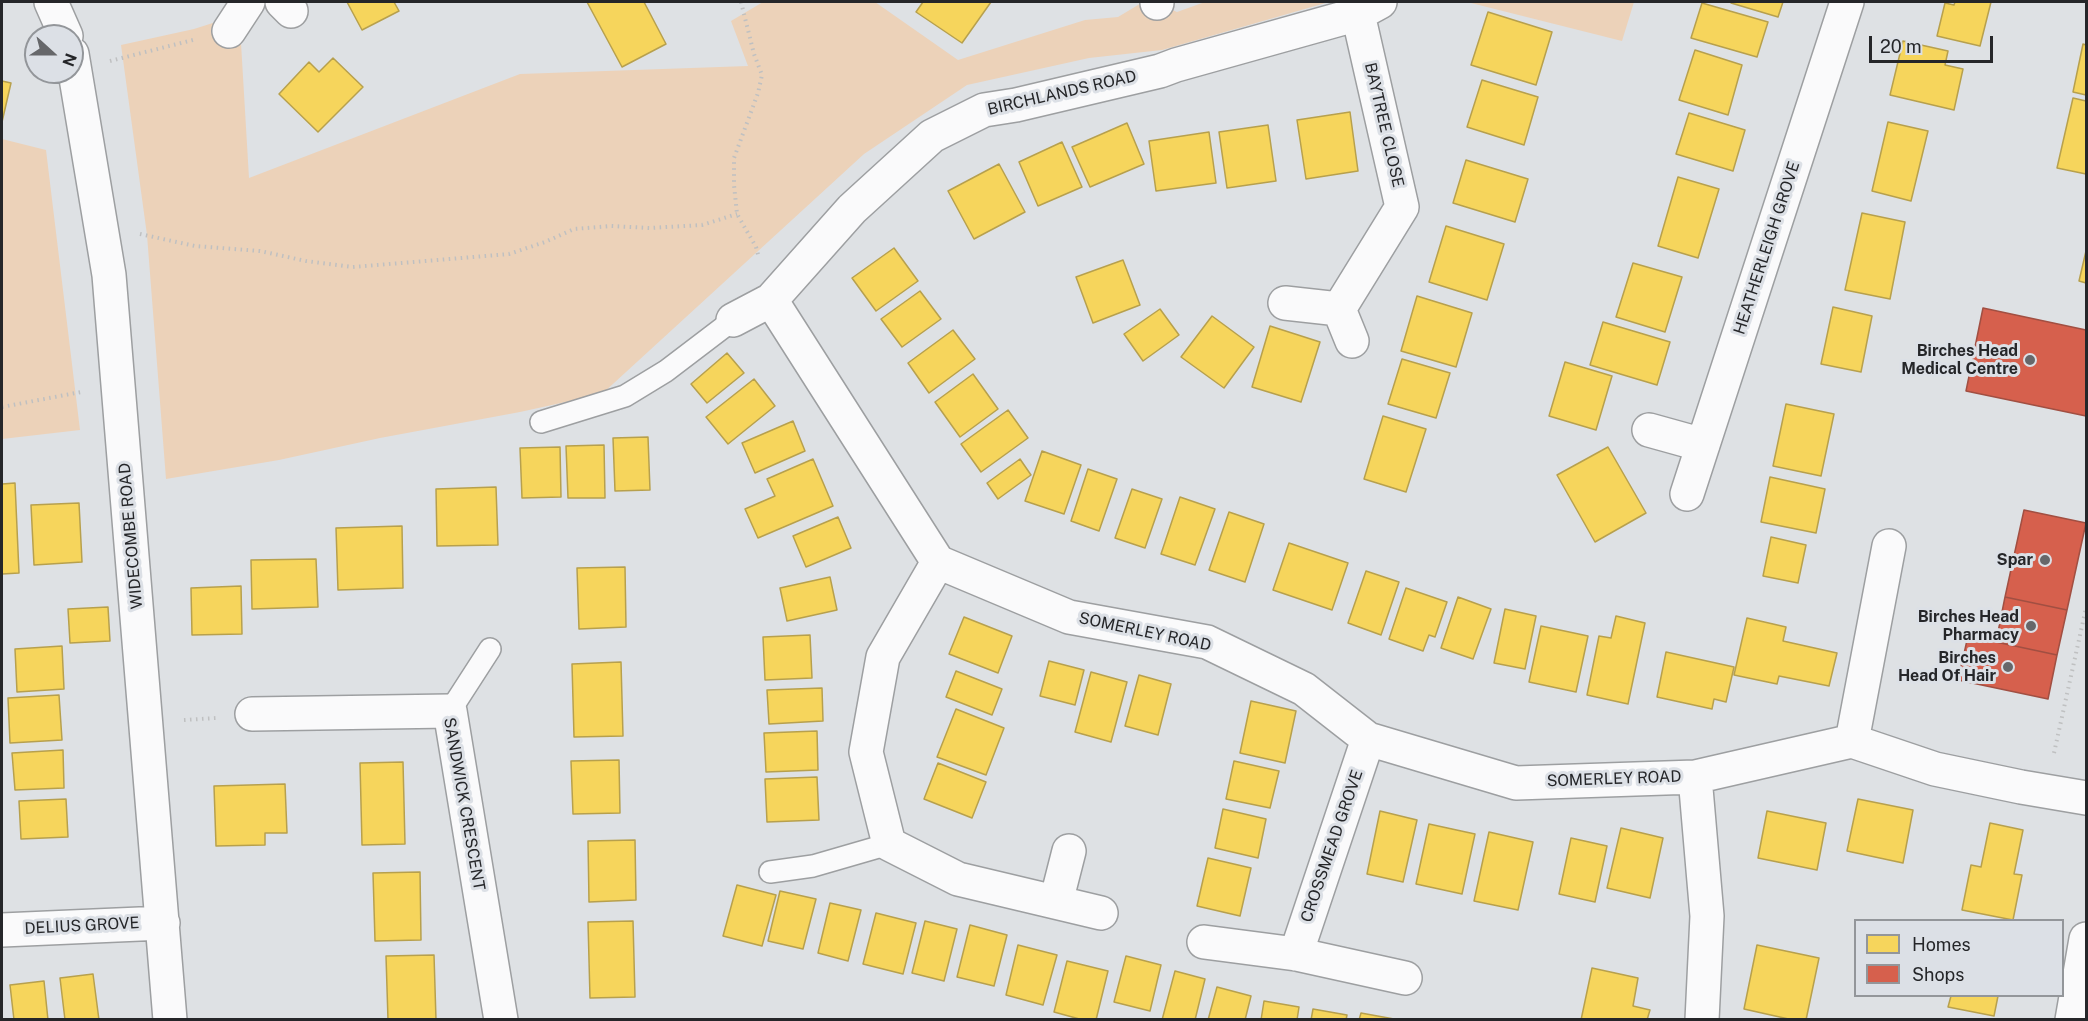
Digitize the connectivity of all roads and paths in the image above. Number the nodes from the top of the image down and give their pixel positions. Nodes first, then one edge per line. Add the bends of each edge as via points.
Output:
1 (51, 2) edge
2 (248, 2) edge
3 (741, 2) edge
4 (1847, 2) edge
5 (1369, 8) edge
6 (61, 24) edge
7 (229, 31) joint
8 (84, 60) edge
9 (77, 84) edge
10 (737, 214) junction
11 (101, 228) junction
12 (771, 300) junction
13 (1285, 303) dead end
14 (1339, 309) junction
15 (733, 320) joint
16 (1352, 341) dead end
17 (117, 385) junction
18 (2, 407) edge
19 (541, 422) dead end
20 (1649, 430) dead end
21 (1703, 445) junction
22 (1687, 494) dead end
23 (1889, 546) dead end
24 (938, 562) junction
25 (2086, 608) edge
26 (2079, 640) junction
27 (2086, 642) edge
28 (490, 649) dead end
29 (450, 711) junction
30 (252, 714) joint
31 (147, 724) junction
32 (1368, 739) junction
33 (1852, 741) junction
34 (1695, 777) junction
35 (2045, 791) junction
36 (2086, 798) edge
37 (889, 844) junction
38 (1069, 851) dead end
39 (770, 873) dead end
40 (1056, 902) junction
41 (1101, 913) dead end
42 (163, 922) junction
43 (2, 930) edge
44 (2086, 939) edge
45 (1204, 942) dead end
46 (1296, 954) junction
47 (1405, 978) dead end
48 (2077, 1015) edge
49 (170, 1020) edge
50 (501, 1020) edge
51 (1702, 1020) edge

1 - 6 street
2 - 7 street
3 - 10 path via 762,75 734,158
4 - 21 street, HEATHERLEIGH GROVE
5 - 12 street, BIRCHLANDS ROAD via 1160,71 984,110 932,136 852,209
5 - 14 street, BAYTREE CLOSE via 1402,207
7 - 8 path
9 - 11 street, WIDECOMBE ROAD
10 - 11 path via 702,225 574,229 510,254 353,267 260,251 195,246
10 - 12 path via 756,247
11 - 17 street, WIDECOMBE ROAD via 109,275
12 - 15 street
12 - 24 street
13 - 14 street
14 - 16 street
15 - 19 lane via 625,396
17 - 18 path
17 - 31 street, WIDECOMBE ROAD
20 - 21 street
21 - 22 street, HEATHERLEIGH GROVE
23 - 33 street
24 - 32 street, SOMERLEY ROAD via 1069,617 1207,642 1304,689
24 - 37 street via 883,657 866,752
25 - 26 path
26 - 27 path
26 - 35 path
28 - 29 lane
29 - 30 street, SANDWICK CRESCENT
29 - 50 street, SANDWICK CRESCENT
30 - 31 path
31 - 42 street, WIDECOMBE ROAD
32 - 34 street, SOMERLEY ROAD via 1516,783
32 - 46 street, CROSSMEAD GROVE
33 - 34 street, SOMERLEY ROAD
33 - 35 street via 1935,769
34 - 51 street via 1707,916
35 - 36 street
37 - 39 lane via 813,866
37 - 40 street via 958,879
38 - 40 street
40 - 41 street
42 - 43 street, DELIUS GROVE
42 - 49 street, WIDECOMBE ROAD
44 - 48 street
45 - 46 street
46 - 47 street

